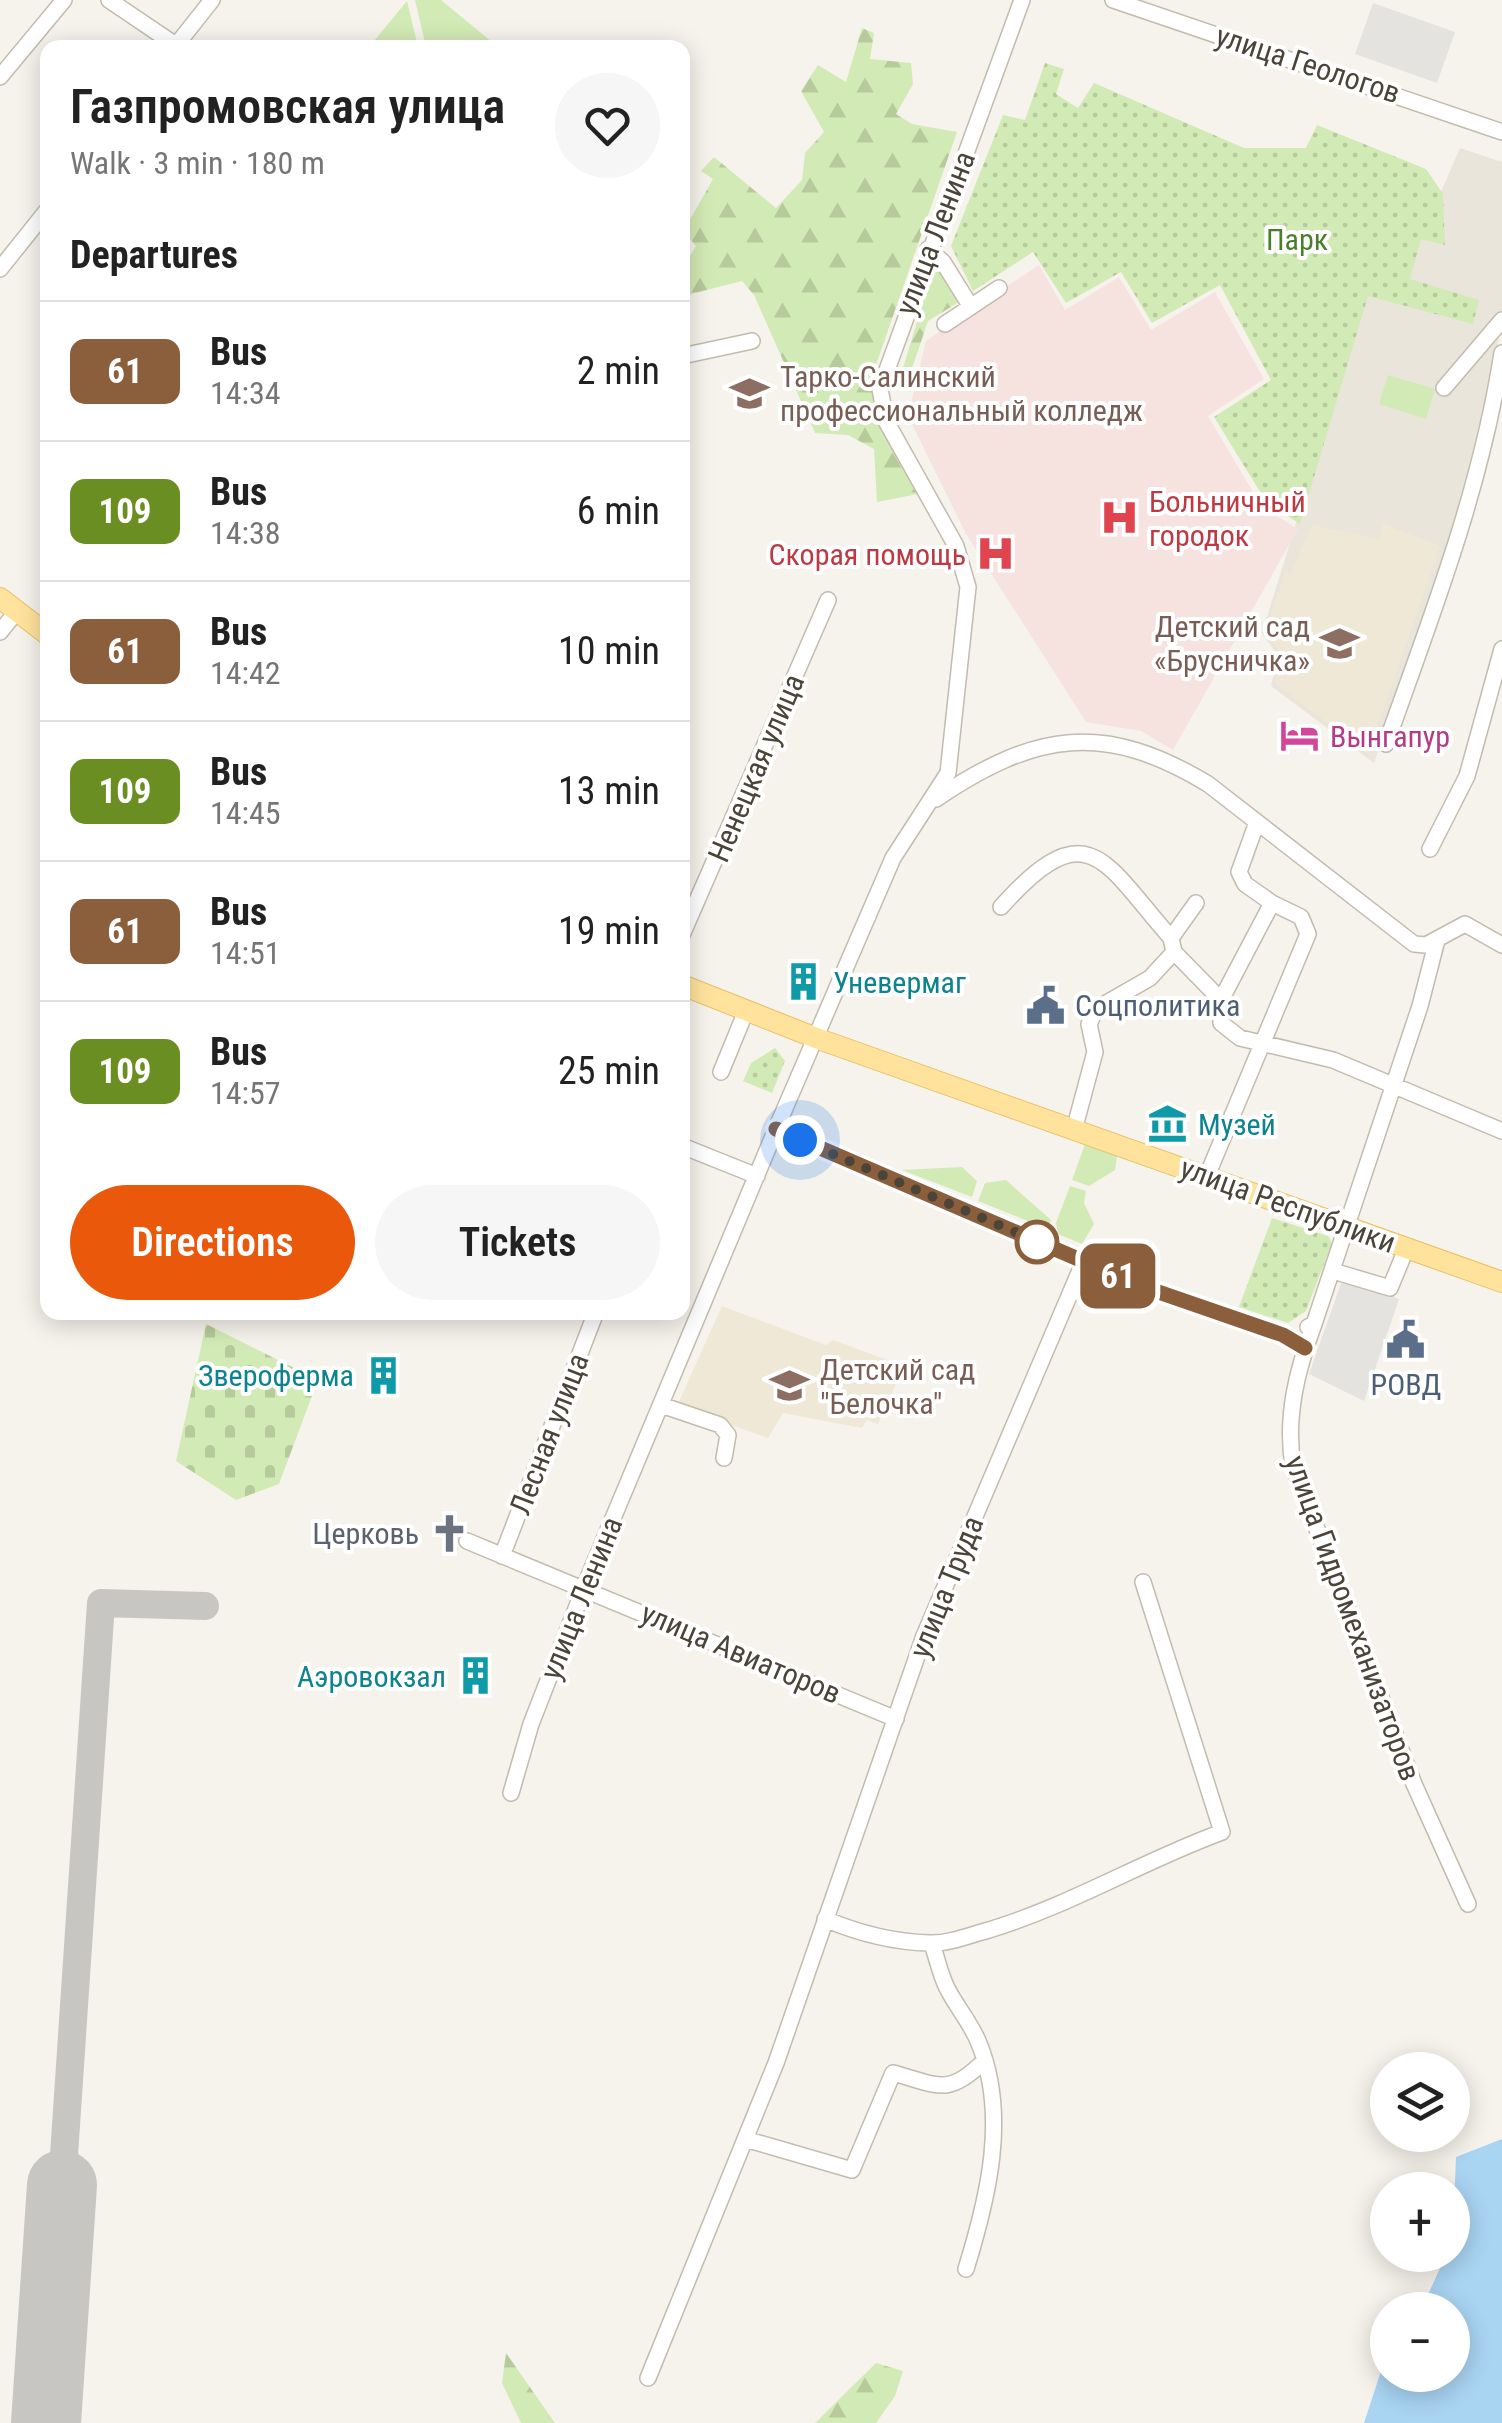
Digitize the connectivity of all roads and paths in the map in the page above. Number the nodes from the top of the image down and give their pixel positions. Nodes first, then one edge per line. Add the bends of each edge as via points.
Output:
1 (64, 0) edge
2 (109, 0) edge
3 (212, 0) edge
4 (1022, 0) edge
5 (1112, 0) edge
6 (167, 40) edge
7 (182, 40) edge
8 (0, 77) edge
9 (1502, 132) edge
10 (40, 219) edge
11 (928, 249) junction
12 (0, 269) edge
13 (999, 288) dead end
14 (971, 307) junction
15 (1502, 320) edge
16 (945, 324) dead end
17 (752, 342) dead end
18 (1502, 353) edge
19 (690, 354) edge
20 (1444, 388) dead end
21 (828, 600) dead end
22 (8, 605) edge
23 (40, 629) edge
24 (0, 632) edge
25 (1502, 649) edge
26 (1494, 718) edge
27 (1386, 744) dead end
28 (951, 759) junction
29 (970, 779) junction
30 (929, 804) junction
31 (1257, 822) junction
32 (1430, 850) dead end
33 (1272, 902) junction
34 (1196, 903) dead end
35 (1002, 907) dead end
36 (690, 917) edge
37 (1436, 940) junction
38 (1502, 944) edge
39 (1172, 945) junction
40 (690, 989) edge
41 (1221, 1000) junction
42 (746, 1011) junction
43 (816, 1038) junction
44 (1263, 1041) junction
45 (721, 1072) dead end
46 (1392, 1086) junction
47 (776, 1129) junction
48 (1074, 1130) junction
49 (1502, 1131) edge
50 (690, 1149) edge
51 (757, 1176) junction
52 (1207, 1176) junction
53 (1349, 1226) junction
54 (1407, 1248) junction
55 (1084, 1261) junction
56 (1332, 1271) junction
57 (1502, 1282) edge
58 (593, 1320) edge
59 (1314, 1324) junction
60 (1276, 1332) junction
61 (1305, 1348) junction
62 (661, 1405) junction
63 (724, 1458) dead end
64 (467, 1541) dead end
65 (502, 1556) junction
66 (1143, 1582) dead end
67 (585, 1587) junction
68 (896, 1719) junction
69 (511, 1793) dead end
70 (1468, 1904) dead end
71 (825, 1919) junction
72 (932, 1944) junction
73 (984, 2061) junction
74 (745, 2139) junction
75 (966, 2270) dead end
76 (648, 2378) dead end

1 - 8 street
2 - 6 street
3 - 7 street
4 - 11 street, улица Ленина
5 - 9 street, улица Геологов
10 - 12 street
11 - 14 street
11 - 28 street, улица Ленина via 880,389 886,421 956,546 968,586
13 - 14 street
14 - 16 street
15 - 20 street
17 - 19 street
18 - 27 street via 1470,508
21 - 36 street, Ненецкая улица
22 - 23 main road
22 - 24 street
25 - 26 street
26 - 32 street
28 - 29 street
28 - 30 street, улица Ленина
29 - 30 street, улица Ленина
29 - 31 street, улица Ленина via 1047,744 1116,744 1177,766
30 - 43 street, улица Ленина via 893,858
31 - 33 street via 1239,872 1244,884
31 - 37 street, улица Ленина via 1414,944
33 - 41 street
33 - 44 street via 1302,917 1308,934
34 - 39 street
35 - 39 street via 1037,868 1062,854 1089,854 1128,882
37 - 38 street via 1465,924
37 - 46 street, улица Гидромеханизаторов
39 - 41 street
39 - 48 street via 1150,978 1096,1009 1089,1024 1095,1052
40 - 42 main road, улица Республики
41 - 44 street via 1218,1016 1229,1032
42 - 43 main road, улица Республики
42 - 45 street
43 - 47 street, улица Ленина
43 - 48 main road, улица Республики
44 - 46 street via 1333,1060
44 - 52 street
46 - 49 street
46 - 53 street, улица Гидромеханизаторов
47 - 51 street, улица Ленина
47 - 55 street
48 - 52 main road, улица Республики
50 - 51 street
51 - 62 street, улица Ленина
52 - 53 main road, улица Республики
53 - 54 main road, улица Республики
53 - 56 street, улица Гидромеханизаторов
54 - 56 street via 1390,1288
54 - 57 main road, улица Республики
55 - 60 street
55 - 68 street, улица Труда via 948,1576
56 - 59 street, улица Гидромеханизаторов
58 - 65 street, Лесная улица
59 - 60 street
59 - 61 street, улица Гидромеханизаторов
60 - 61 street
61 - 70 street, улица Гидромеханизаторов via 1288,1436 1293,1466 1414,1784
62 - 63 street via 720,1425 728,1435
62 - 67 street, улица Ленина
64 - 65 street, улица Авиаторов
65 - 67 street, улица Авиаторов
66 - 72 street via 1222,1832 1072,1901
67 - 68 street, улица Авиаторов
67 - 69 street, улица Ленина via 530,1724
68 - 71 street, улица Труда
71 - 72 street via 861,1934
71 - 74 street, улица Труда
72 - 73 street
73 - 74 street via 961,2084 892,2072 852,2170
73 - 75 street via 992,2155
74 - 76 street, улица Труда

